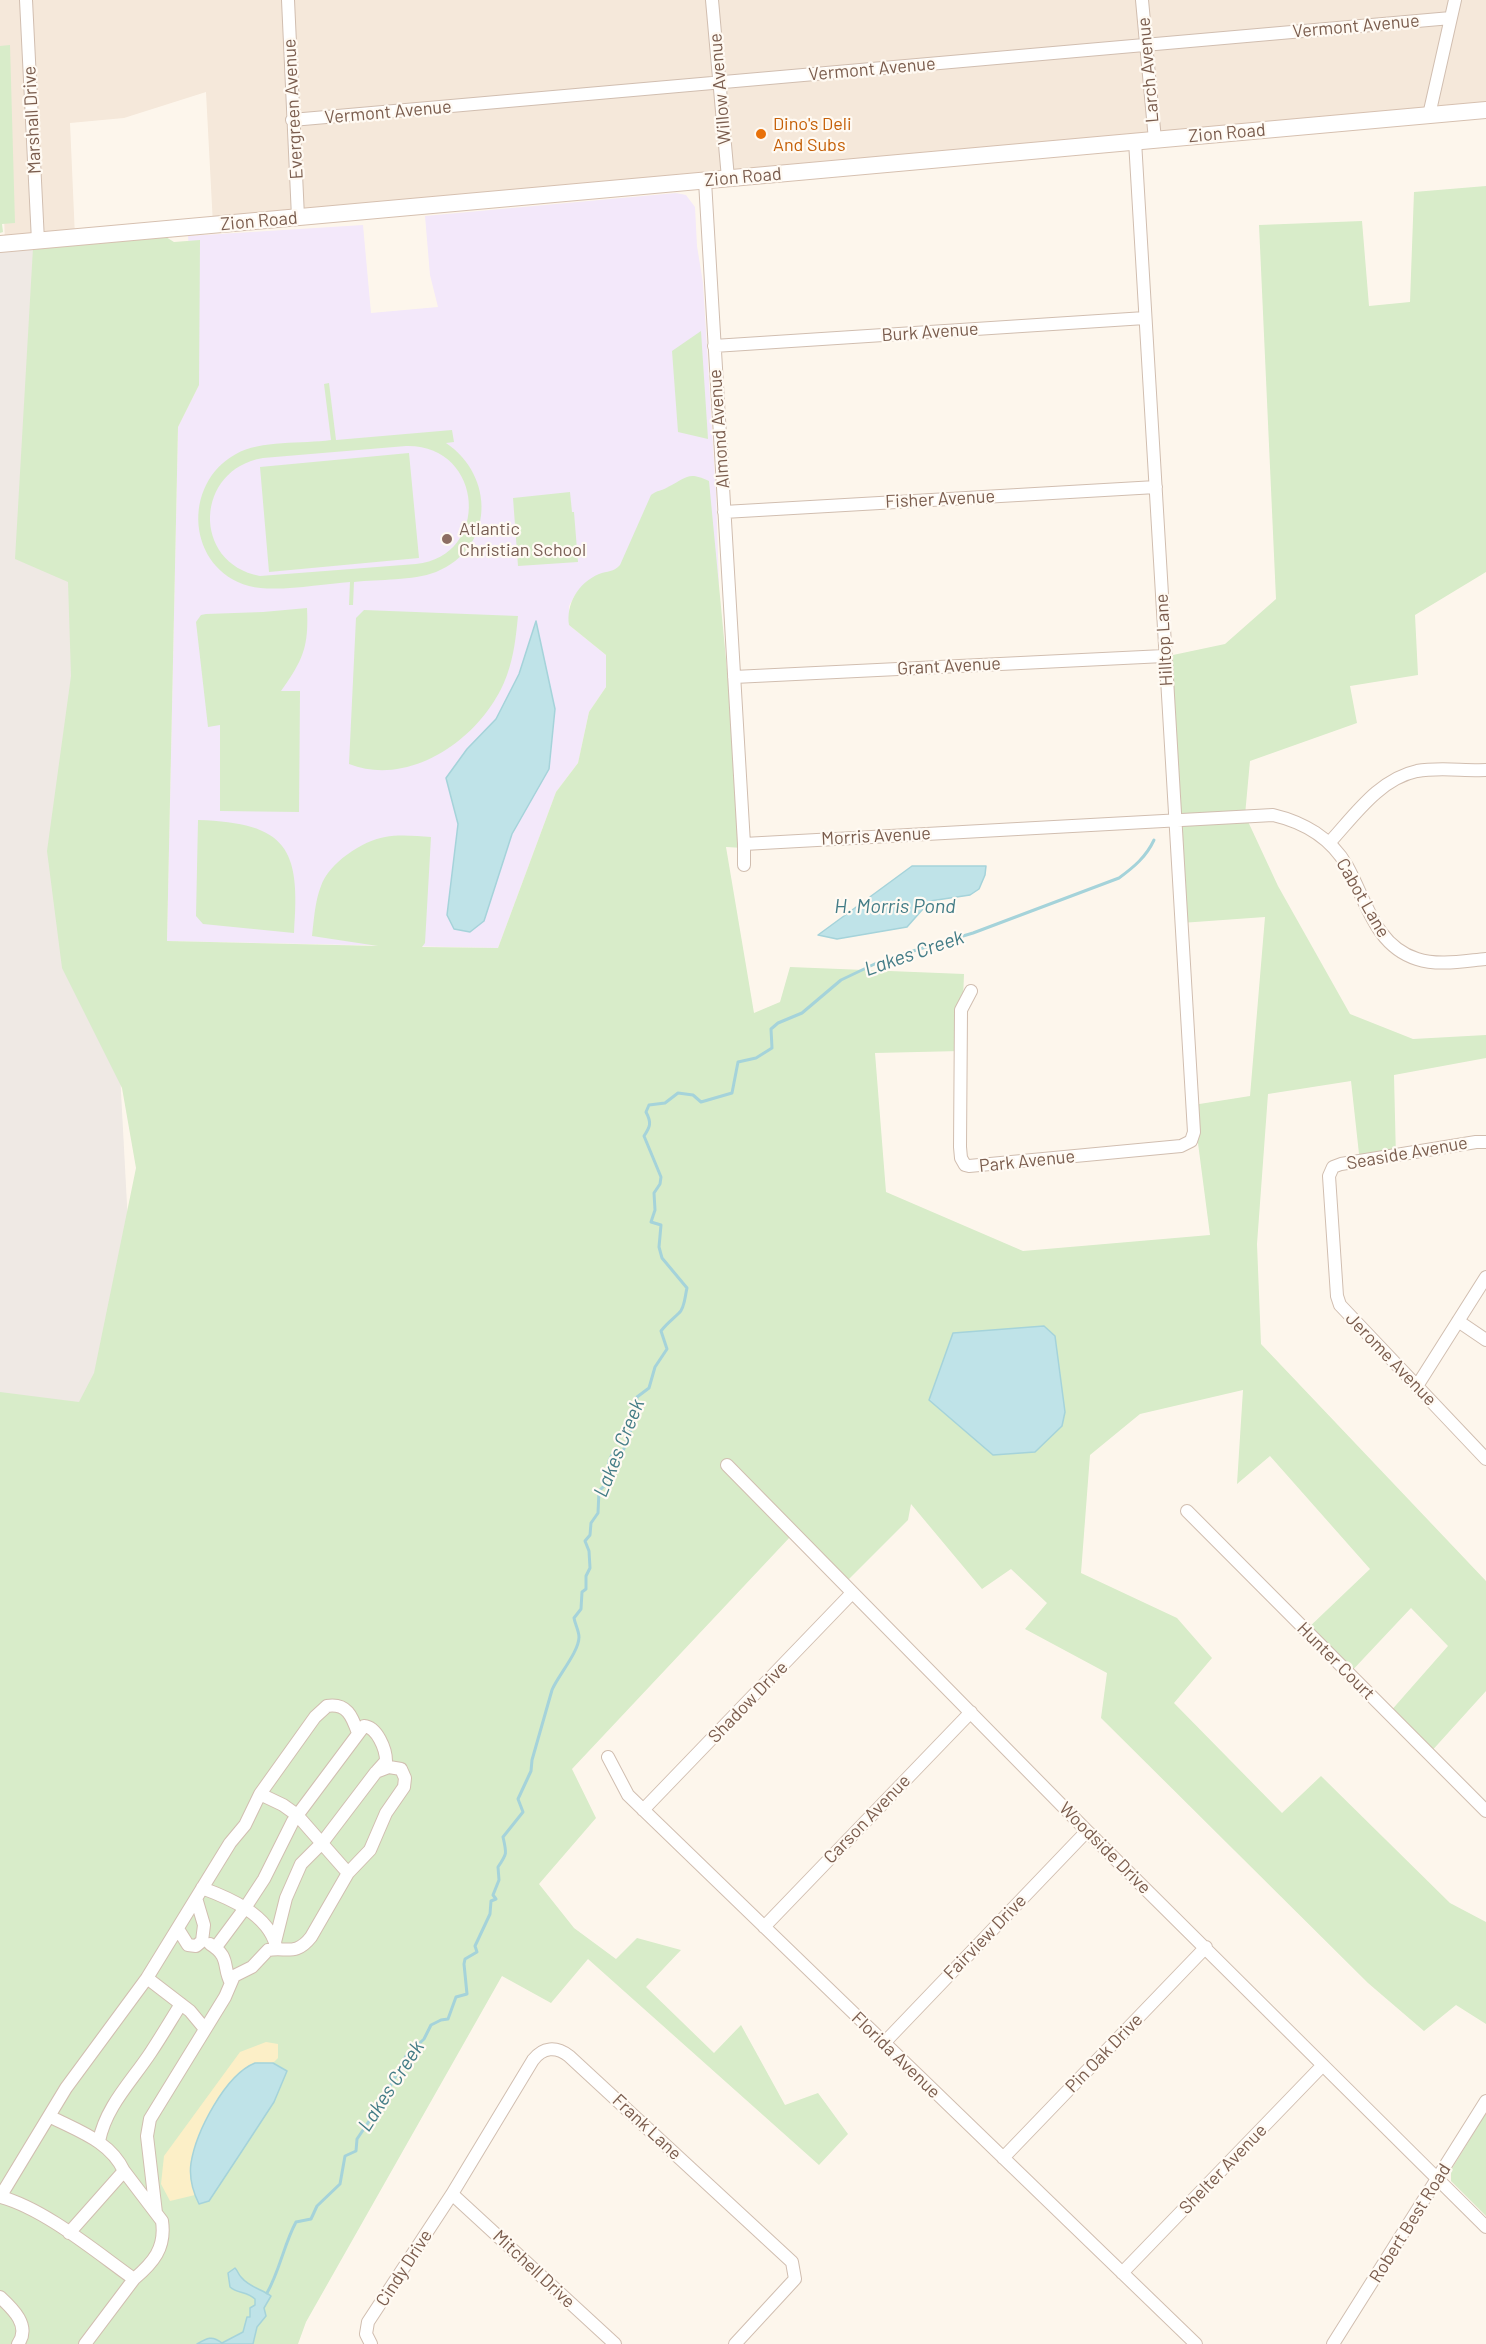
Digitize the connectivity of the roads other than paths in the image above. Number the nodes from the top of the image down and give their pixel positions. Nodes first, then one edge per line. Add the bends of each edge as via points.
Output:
1 (26, 0) edge
2 (288, 0) edge
3 (712, 0) edge
4 (1142, 0) edge
5 (1455, 0) edge
6 (1451, 18) junction
7 (1146, 45) junction
8 (719, 82) junction
9 (1486, 110) edge
10 (1429, 115) junction
11 (292, 120) junction
12 (1155, 140) junction
13 (1135, 141) junction
14 (728, 178) junction
15 (705, 181) junction
16 (298, 217) junction
17 (38, 241) junction
18 (0, 244) edge
19 (1145, 318) junction
20 (714, 346) junction
21 (1156, 487) junction
22 (724, 512) junction
23 (1164, 656) junction
24 (734, 677) junction
25 (1486, 770) edge
26 (1175, 819) junction
27 (1329, 843) junction
28 (744, 844) junction
29 (744, 865) dead end
30 (1486, 959) edge
31 (971, 991) dead end
32 (1193, 1139) joint
33 (1486, 1142) edge
34 (1330, 1170) joint
35 (1486, 1277) edge
36 (1458, 1321) junction
37 (1486, 1340) edge
38 (1417, 1386) junction
39 (1486, 1459) edge
40 (727, 1465) dead end
41 (1186, 1511) dead end
42 (852, 1593) junction
43 (971, 1712) junction
44 (358, 1732) junction
45 (608, 1757) dead end
46 (376, 1772) junction
47 (260, 1794) junction
48 (643, 1810) junction
49 (1486, 1811) edge
50 (297, 1815) junction
51 (1087, 1831) junction
52 (322, 1843) junction
53 (348, 1873) junction
54 (199, 1893) junction
55 (245, 1908) junction
56 (764, 1927) junction
57 (178, 1929) junction
58 (202, 1941) junction
59 (276, 1946) junction
60 (216, 1947) junction
61 (1206, 1947) junction
62 (147, 1978) junction
63 (231, 1983) junction
64 (181, 2004) junction
65 (205, 2029) junction
66 (884, 2043) junction
67 (1323, 2065) junction
68 (1486, 2101) edge
69 (51, 2117) junction
70 (99, 2141) junction
71 (1003, 2158) junction
72 (124, 2171) junction
73 (1437, 2179) junction
74 (452, 2194) junction
75 (0, 2197) edge
76 (156, 2213) junction
77 (1486, 2227) edge
78 (69, 2233) junction
79 (1122, 2273) junction
80 (134, 2279) junction
81 (0, 2297) edge
82 (18, 2344) edge
83 (85, 2344) edge
84 (370, 2344) edge
85 (615, 2344) edge
86 (735, 2344) edge
87 (1196, 2344) edge
88 (1333, 2344) edge

1 - 17 street, Marshall Drive
2 - 11 street, Evergreen Avenue
3 - 8 street, Willow Avenue
4 - 7 street, Larch Avenue
5 - 6 street
6 - 7 street, Vermont Avenue
6 - 10 street
7 - 8 street, Vermont Avenue
7 - 12 street, Larch Avenue
8 - 11 street, Vermont Avenue
8 - 14 street, Willow Avenue
9 - 10 street, Zion Road
10 - 12 street, Zion Road
11 - 16 street, Evergreen Avenue
12 - 13 street, Zion Road
13 - 14 street, Zion Road
13 - 19 street, Hilltop Lane
14 - 15 street, Zion Road
15 - 16 street, Zion Road
15 - 20 street, Almond Avenue
16 - 17 street, Zion Road
17 - 18 street, Zion Road
19 - 20 street, Burk Avenue
19 - 21 street, Hilltop Lane
20 - 22 street, Almond Avenue
21 - 22 street, Fisher Avenue
21 - 23 street, Hilltop Lane
22 - 24 street, Almond Avenue
23 - 24 street, Grant Avenue
23 - 26 street, Hilltop Lane
24 - 28 street
25 - 27 street via 1419,771 1395,779
26 - 27 street, Cabot Lane via 1273,815 1299,823
26 - 28 street, Morris Avenue
26 - 32 street, Hilltop Lane
27 - 30 street, Cabot Lane via 1347,865 1379,930 1401,952 1432,962
28 - 29 street
31 - 32 street, Park Avenue via 961,1010 960,1147 965,1165 1181,1146
33 - 34 street, Seaside Avenue via 1341,1164
34 - 38 street, Jerome Avenue via 1338,1301
35 - 36 street
36 - 37 street
36 - 38 street
38 - 39 street, Jerome Avenue
40 - 42 street, Woodside Drive
41 - 49 street, Hunter Court
42 - 43 street, Woodside Drive
42 - 48 street, Shadow Drive
43 - 51 street, Woodside Drive
43 - 56 street, Carson Avenue
44 - 46 street via 363,1726 370,1727 383,1746 386,1761
44 - 47 street via 346,1709 322,1709
44 - 50 street
45 - 48 street, Florida Avenue via 628,1795
46 - 52 street
46 - 53 street via 399,1768 405,1784 370,1850
47 - 50 street
47 - 54 street via 245,1825
48 - 56 street, Florida Avenue
50 - 52 street
50 - 55 street
51 - 61 street, Woodside Drive
51 - 66 street, Fairview Drive
52 - 53 street
52 - 59 street via 301,1864 284,1905
53 - 59 street via 305,1944 296,1950
54 - 55 street via 227,1897
54 - 57 street
54 - 58 street
55 - 59 street
55 - 60 street
56 - 66 street, Florida Avenue
57 - 58 street via 188,1945 196,1946
57 - 62 street
58 - 60 street
59 - 63 street via 252,1967 234,1976
60 - 63 street via 226,1960
61 - 67 street, Woodside Drive
61 - 71 street, Pin Oak Drive
62 - 64 street
62 - 69 street via 66,2088
63 - 65 street
64 - 65 street
64 - 70 street via 111,2108
65 - 76 street via 147,2126
66 - 71 street, Florida Avenue
67 - 73 street, Woodside Drive
67 - 79 street, Shelter Avenue
68 - 73 street, Robert Best Road
69 - 70 street
69 - 75 street
70 - 72 street
71 - 79 street, Florida Avenue
72 - 76 street
72 - 78 street
73 - 77 street, Woodside Drive
73 - 88 street, Robert Best Road
74 - 84 street, Cindy Drive via 368,2322 366,2334
74 - 85 street, Mitchell Drive
74 - 86 street, Frank Lane via 537,2055 548,2049 563,2051 792,2262 795,2279
75 - 78 street via 22,2204
76 - 80 street via 162,2221 161,2245 153,2261
78 - 80 street
79 - 87 street, Florida Avenue
80 - 83 street
81 - 82 street via 23,2325

